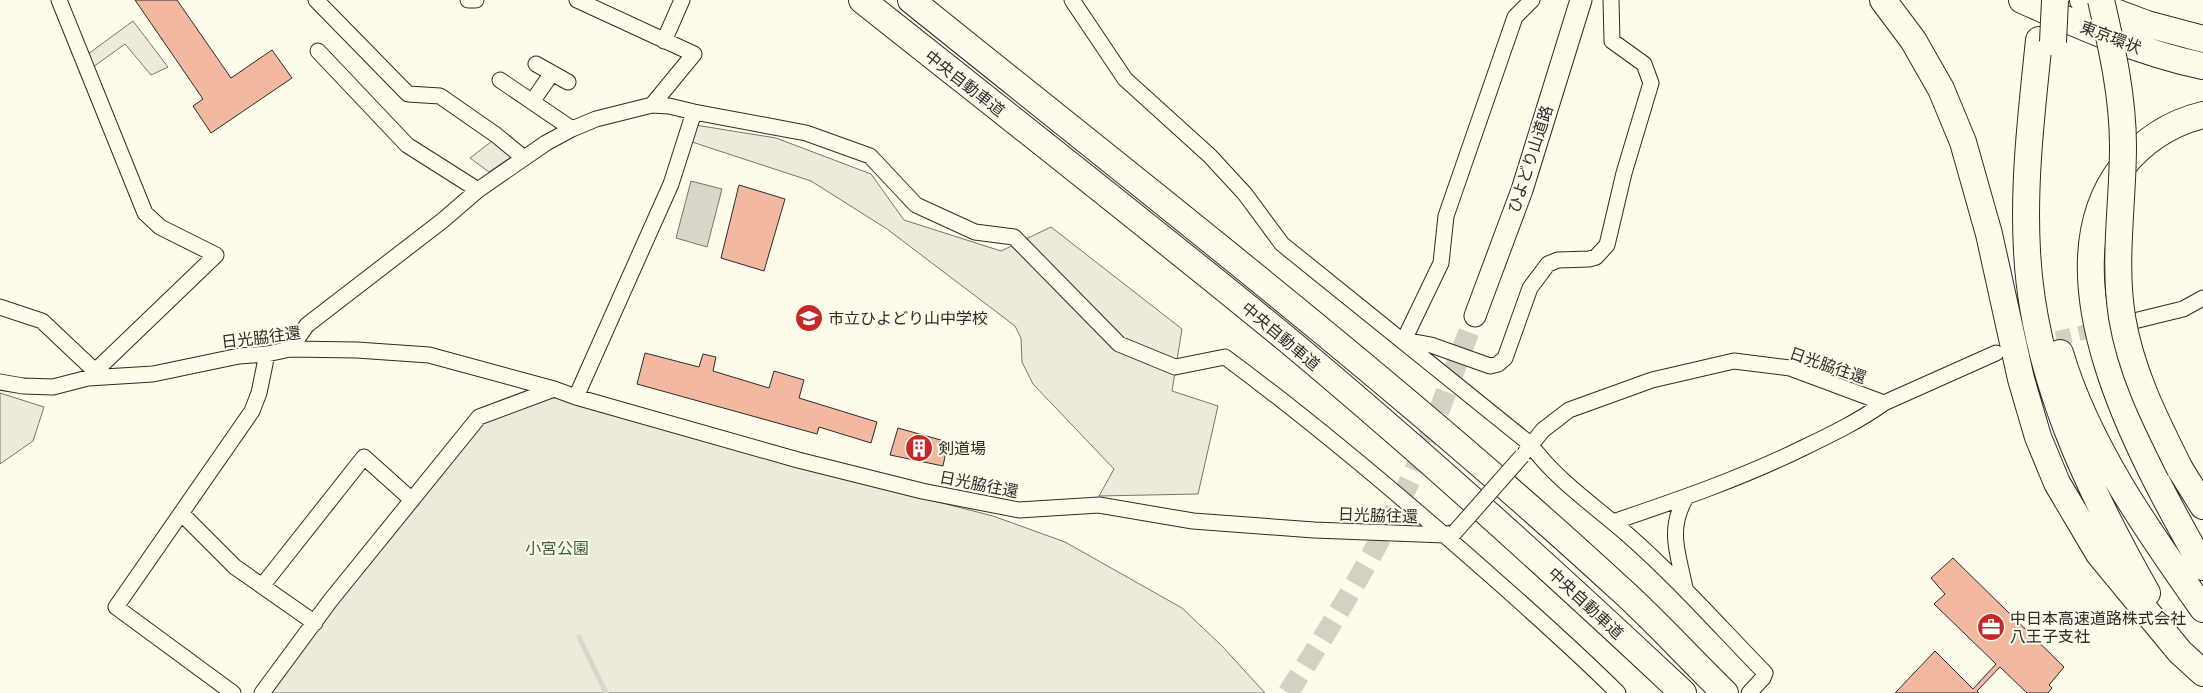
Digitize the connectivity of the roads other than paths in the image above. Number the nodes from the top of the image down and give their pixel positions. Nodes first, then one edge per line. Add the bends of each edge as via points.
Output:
1 (60, 0) edge
2 (316, 0) edge
3 (468, 0) edge
4 (476, 0) edge
5 (577, 0) edge
6 (682, 0) edge
7 (862, 0) edge
8 (910, 0) edge
9 (1072, 0) edge
10 (1532, 0) edge
11 (1580, 0) edge
12 (1612, 0) edge
13 (1883, 0) edge
14 (2022, 0) edge
15 (2041, 0) edge
16 (2055, 0) edge
17 (2083, 0) edge
18 (2101, 0) edge
19 (597, 4) edge
20 (2203, 39) edge
21 (664, 41) junction
22 (2046, 41) junction
23 (318, 50) dead end
24 (536, 64) dead end
25 (2203, 66) edge
26 (552, 73) junction
27 (500, 80) dead end
28 (568, 82) dead end
29 (532, 102) junction
30 (652, 105) junction
31 (694, 112) junction
32 (2203, 115) edge
33 (572, 129) junction
34 (524, 158) junction
35 (478, 190) junction
36 (2203, 298) edge
37 (0, 307) edge
38 (1475, 316) tunnel mouth
39 (2134, 321) dead end
40 (1404, 340) junction
41 (290, 349) junction
42 (1996, 352) dead end
43 (267, 354) junction
44 (92, 374) junction
45 (0, 382) edge
46 (554, 389) junction
47 (576, 397) junction
48 (1884, 403) junction
49 (2133, 429) junction
50 (1526, 450) junction
51 (1686, 497) junction
52 (412, 500) junction
53 (2203, 506) edge
54 (182, 514) junction
55 (1612, 522) junction
56 (1450, 533) junction
57 (2203, 538) edge
58 (2203, 567) edge
59 (262, 586) junction
60 (1684, 588) junction
61 (2203, 609) edge
62 (315, 623) junction
63 (2180, 652) junction
64 (2203, 673) edge
65 (2203, 689) edge
66 (233, 693) edge
67 (262, 693) edge
68 (1618, 693) edge
69 (1683, 693) edge
70 (1725, 693) edge
71 (1749, 693) edge

1 - 44 street via 145,213 160,227 216,255
2 - 34 street via 408,94 440,96
3 - 4 street
5 - 19 street
6 - 21 street
7 - 69 highway, 中央自動車道 via 1285,338 1552,570
8 - 70 highway, 中央自動車道 via 1195,226 1444,432 1620,588
9 - 40 street via 1125,79 1210,156 1245,194 1282,244
10 - 40 street via 1515,17 1446,216 1441,263
11 - 38 street, ひよどり山道路 via 1522,190
12 - 40 street via 1612,41 1644,64 1652,83 1624,173 1607,245 1596,257 1558,260 1548,264 1530,288 1505,358 1498,364 1490,366 1432,345
13 - 63 highway via 1914,40 1941,89 1963,142 1989,234 2021,379 2038,437 2057,483 2099,554
14 - 25 highway, 東京環状 via 2119,41
15 - 22 highway
16 - 22 highway, bridge
17 - 20 highway, 東京環状 via 2147,24
18 - 53 highway, bridge via 2121,105 2123,145 2117,248 2128,350 2142,391 2180,469
19 - 21 street
21 - 30 street via 694,54
22 - 61 highway via 2041,201 2043,261 2054,333 2092,434 2155,538
22 - 63 highway via 2030,144 2027,250 2040,341 2057,403 2090,485
23 - 35 street via 407,146
24 - 26 street
26 - 28 street
26 - 29 street
27 - 29 street
29 - 33 street
30 - 31 street
30 - 33 street via 596,119
31 - 47 street via 671,184
31 - 56 street via 806,133 870,156 916,205 975,232 1014,237 1119,344 1175,367 1225,357
32 - 49 highway via 2178,123 2136,151 2113,179 2098,212 2091,250 2094,312 2113,384
33 - 34 street
34 - 35 street
35 - 41 street via 307,325
36 - 39 street via 2183,309
37 - 44 street via 42,321
40 - 50 street
41 - 43 street, 日光脇往還
41 - 46 street, 日光脇往還 via 429,355
42 - 48 street
43 - 44 street, 日光脇往還 via 239,356 153,374
43 - 54 street via 252,411
44 - 45 street, 日光脇往還 via 53,387
46 - 47 street, 日光脇往還
46 - 52 street via 479,417
47 - 56 street, 日光脇往還 via 798,460 922,491 1019,510 1099,505 1193,521 1314,530
48 - 50 street, 日光脇往還 via 1790,368 1734,362 1652,380 1584,404 1557,418
48 - 51 street via 1864,418 1769,464
49 - 57 highway
49 - 58 highway via 2156,483
50 - 55 street via 1542,460
50 - 56 street, 日光脇往還, bridge
51 - 55 street
51 - 60 street via 1674,529 1675,550
52 - 59 street via 364,457
52 - 62 street
54 - 59 street via 235,567
54 - 66 street via 116,607
55 - 60 street
56 - 68 street
59 - 62 street
60 - 71 street via 1765,673
62 - 67 street
63 - 64 highway
63 - 65 highway

